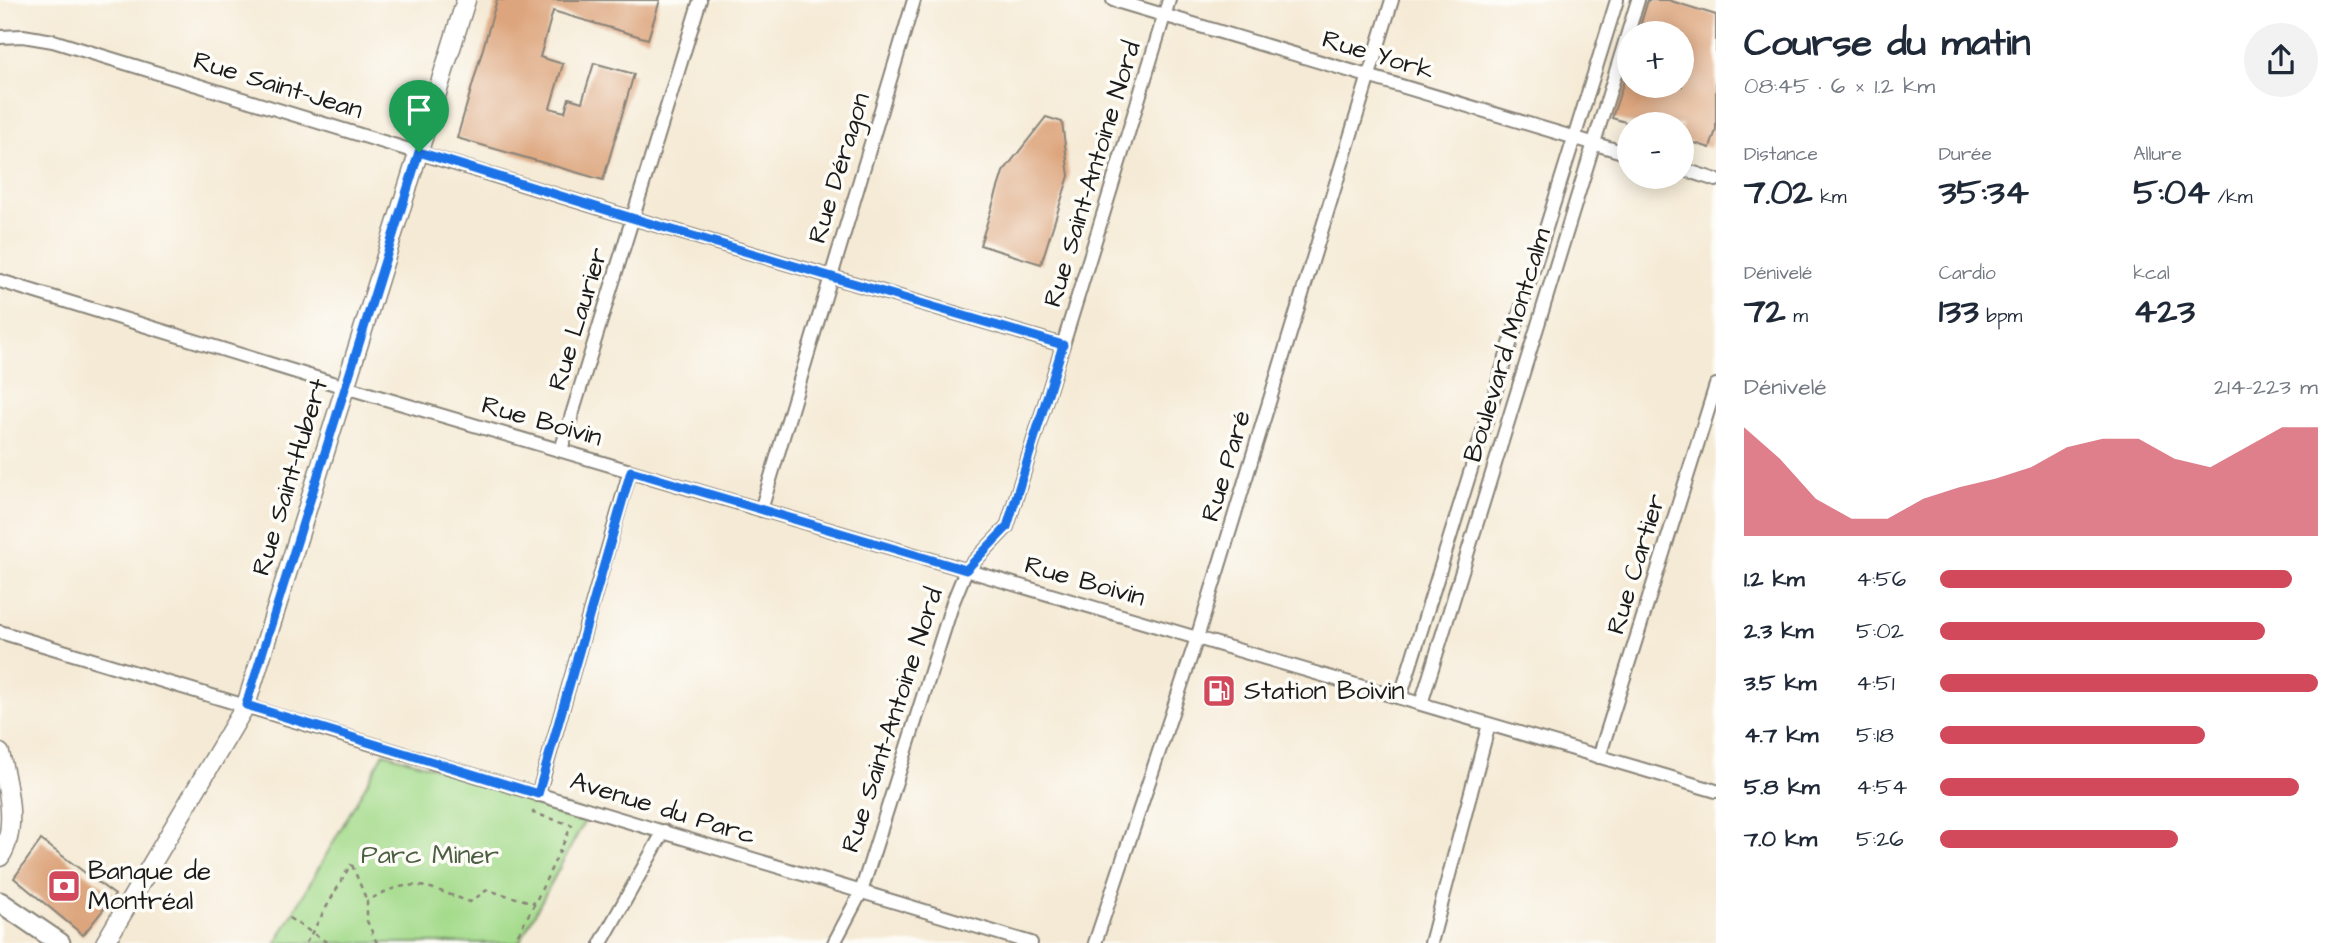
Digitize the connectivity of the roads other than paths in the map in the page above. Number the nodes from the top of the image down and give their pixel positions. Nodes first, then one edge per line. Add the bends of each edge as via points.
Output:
1 (466, 0) edge
2 (700, 0) edge
3 (914, 0) edge
4 (1113, 0) edge
5 (1169, 0) edge
6 (1392, 0) edge
7 (1617, 0) edge
8 (1639, 0) edge
9 (1165, 15) junction
10 (0, 37) edge
11 (1368, 76) junction
12 (1573, 137) junction
13 (1593, 143) junction
14 (1617, 150) edge
15 (419, 152) junction
16 (1694, 173) edge
17 (1716, 180) edge
18 (632, 218) junction
19 (830, 276) junction
20 (0, 281) edge
21 (1063, 345) junction
22 (1716, 386) edge
23 (345, 387) junction
24 (561, 450) junction
25 (631, 471) junction
26 (761, 510) junction
27 (966, 570) junction
28 (0, 632) edge
29 (1197, 638) junction
30 (1400, 698) junction
31 (1422, 704) junction
32 (246, 705) junction
33 (1489, 724) junction
34 (0, 753) edge
35 (1600, 757) junction
36 (1716, 791) edge
37 (538, 794) junction
38 (664, 831) junction
39 (0, 857) edge
40 (861, 892) junction
41 (0, 902) edge
42 (60, 943) edge
43 (105, 943) edge
44 (601, 943) edge
45 (834, 943) edge
46 (1031, 943) edge
47 (1095, 943) edge
48 (1431, 943) edge

1 - 15 street, Rue Saint-Hubert
2 - 18 street, Rue Laurier
3 - 19 street, Rue Déragon
4 - 9 street, Rue York
5 - 9 street, Rue Saint-Antoine Nord
6 - 11 street, Rue Paré
7 - 12 street, Boulevard Montcalm
8 - 13 street, Boulevard Montcalm
9 - 11 street, Rue York
9 - 21 street, Rue Saint-Antoine Nord
10 - 15 street, Rue Saint-Jean via 53,41
11 - 12 street, Rue York
11 - 29 street, Rue Paré
12 - 13 street, Rue York
12 - 30 street, Boulevard Montcalm
13 - 14 street, Rue York
13 - 31 street, Boulevard Montcalm
15 - 18 street, Rue Saint-Jean
15 - 23 street, Rue Saint-Hubert
16 - 17 street
18 - 19 street, Rue Saint-Jean
18 - 24 street, Rue Laurier
19 - 21 street, Rue Saint-Jean
19 - 26 street, Rue Déragon
20 - 23 street, Rue Boivin
21 - 27 street, Rue Saint-Antoine Nord via 1007,527
22 - 35 street, Rue Cartier
23 - 24 street, Rue Boivin
23 - 32 street, Rue Saint-Hubert
24 - 25 street, Rue Boivin
25 - 26 street, Rue Boivin
25 - 37 street
26 - 27 street, Rue Boivin
27 - 29 street, Rue Boivin
27 - 40 street, Rue Saint-Antoine Nord
28 - 32 street, Avenue du Parc
29 - 30 street, Rue Boivin
29 - 47 street, Rue Paré
30 - 31 street, Rue Boivin
31 - 33 street, Rue Boivin
32 - 37 street, Avenue du Parc
32 - 43 street, Rue Saint-Hubert
33 - 35 street, Rue Boivin
33 - 48 street
34 - 39 street via 9,811 6,849
35 - 36 street, Rue Boivin
37 - 38 street, Avenue du Parc
38 - 40 street, Avenue du Parc
38 - 44 street
40 - 45 street, Rue Saint-Antoine Nord
40 - 46 street, Avenue du Parc
41 - 42 main road

